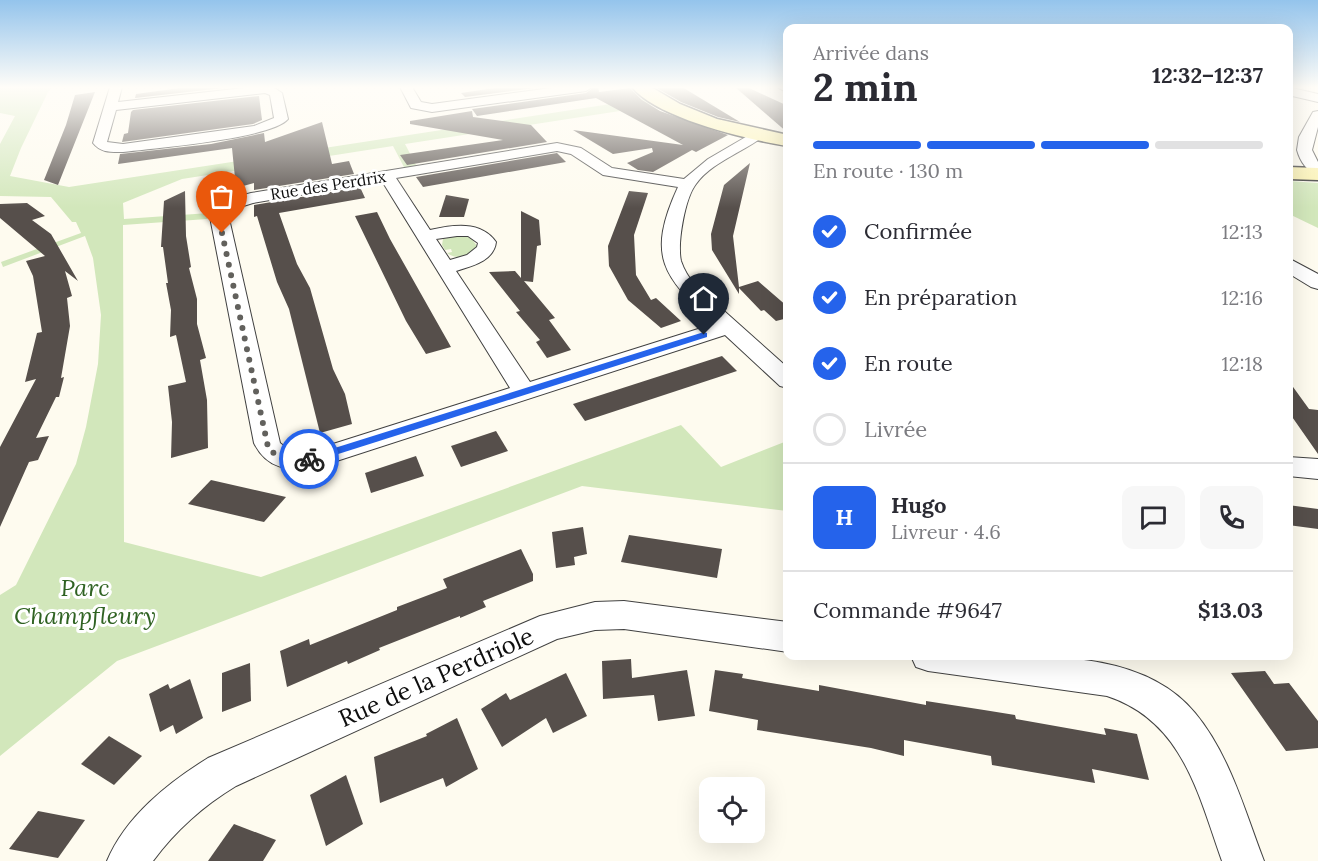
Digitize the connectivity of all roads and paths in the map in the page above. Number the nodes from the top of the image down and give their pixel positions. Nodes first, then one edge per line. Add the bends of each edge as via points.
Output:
1 (105, 127) edge
2 (265, 127) edge
3 (722, 127) edge
4 (1307, 127) edge
5 (756, 135) junction
6 (783, 140) edge
7 (1293, 172) edge
8 (1318, 172) edge
9 (386, 175) junction
10 (688, 184) junction
11 (425, 236) junction
12 (1293, 267) edge
13 (444, 268) junction
14 (1318, 283) edge
15 (728, 327) junction
16 (783, 376) edge
17 (524, 392) junction
18 (1293, 466) edge
19 (1318, 469) edge
20 (783, 636) edge
21 (968, 660) edge
22 (128, 861) edge
23 (1243, 861) edge

1 - 2 street via 100,143 111,148
3 - 5 street
4 - 8 street via 1304,153
5 - 6 street
5 - 10 street
7 - 8 street
9 - 10 street, Rue des Perdrix via 561,147 576,151 613,174
9 - 11 street
9 - 17 street, Rue des Perdrix via 245,199 220,212 268,447 286,459 315,459
10 - 15 street via 671,241 672,261 684,286
11 - 13 street
11 - 13 street via 464,231 481,235 487,242 478,257
12 - 14 street
13 - 17 street
15 - 16 street
15 - 17 street, Rue des Perdrix
18 - 19 street
20 - 22 street, Rue de la Perdriole via 624,615 581,618 552,626 222,772 191,792 161,819
21 - 23 street via 1118,682 1162,704 1196,743

